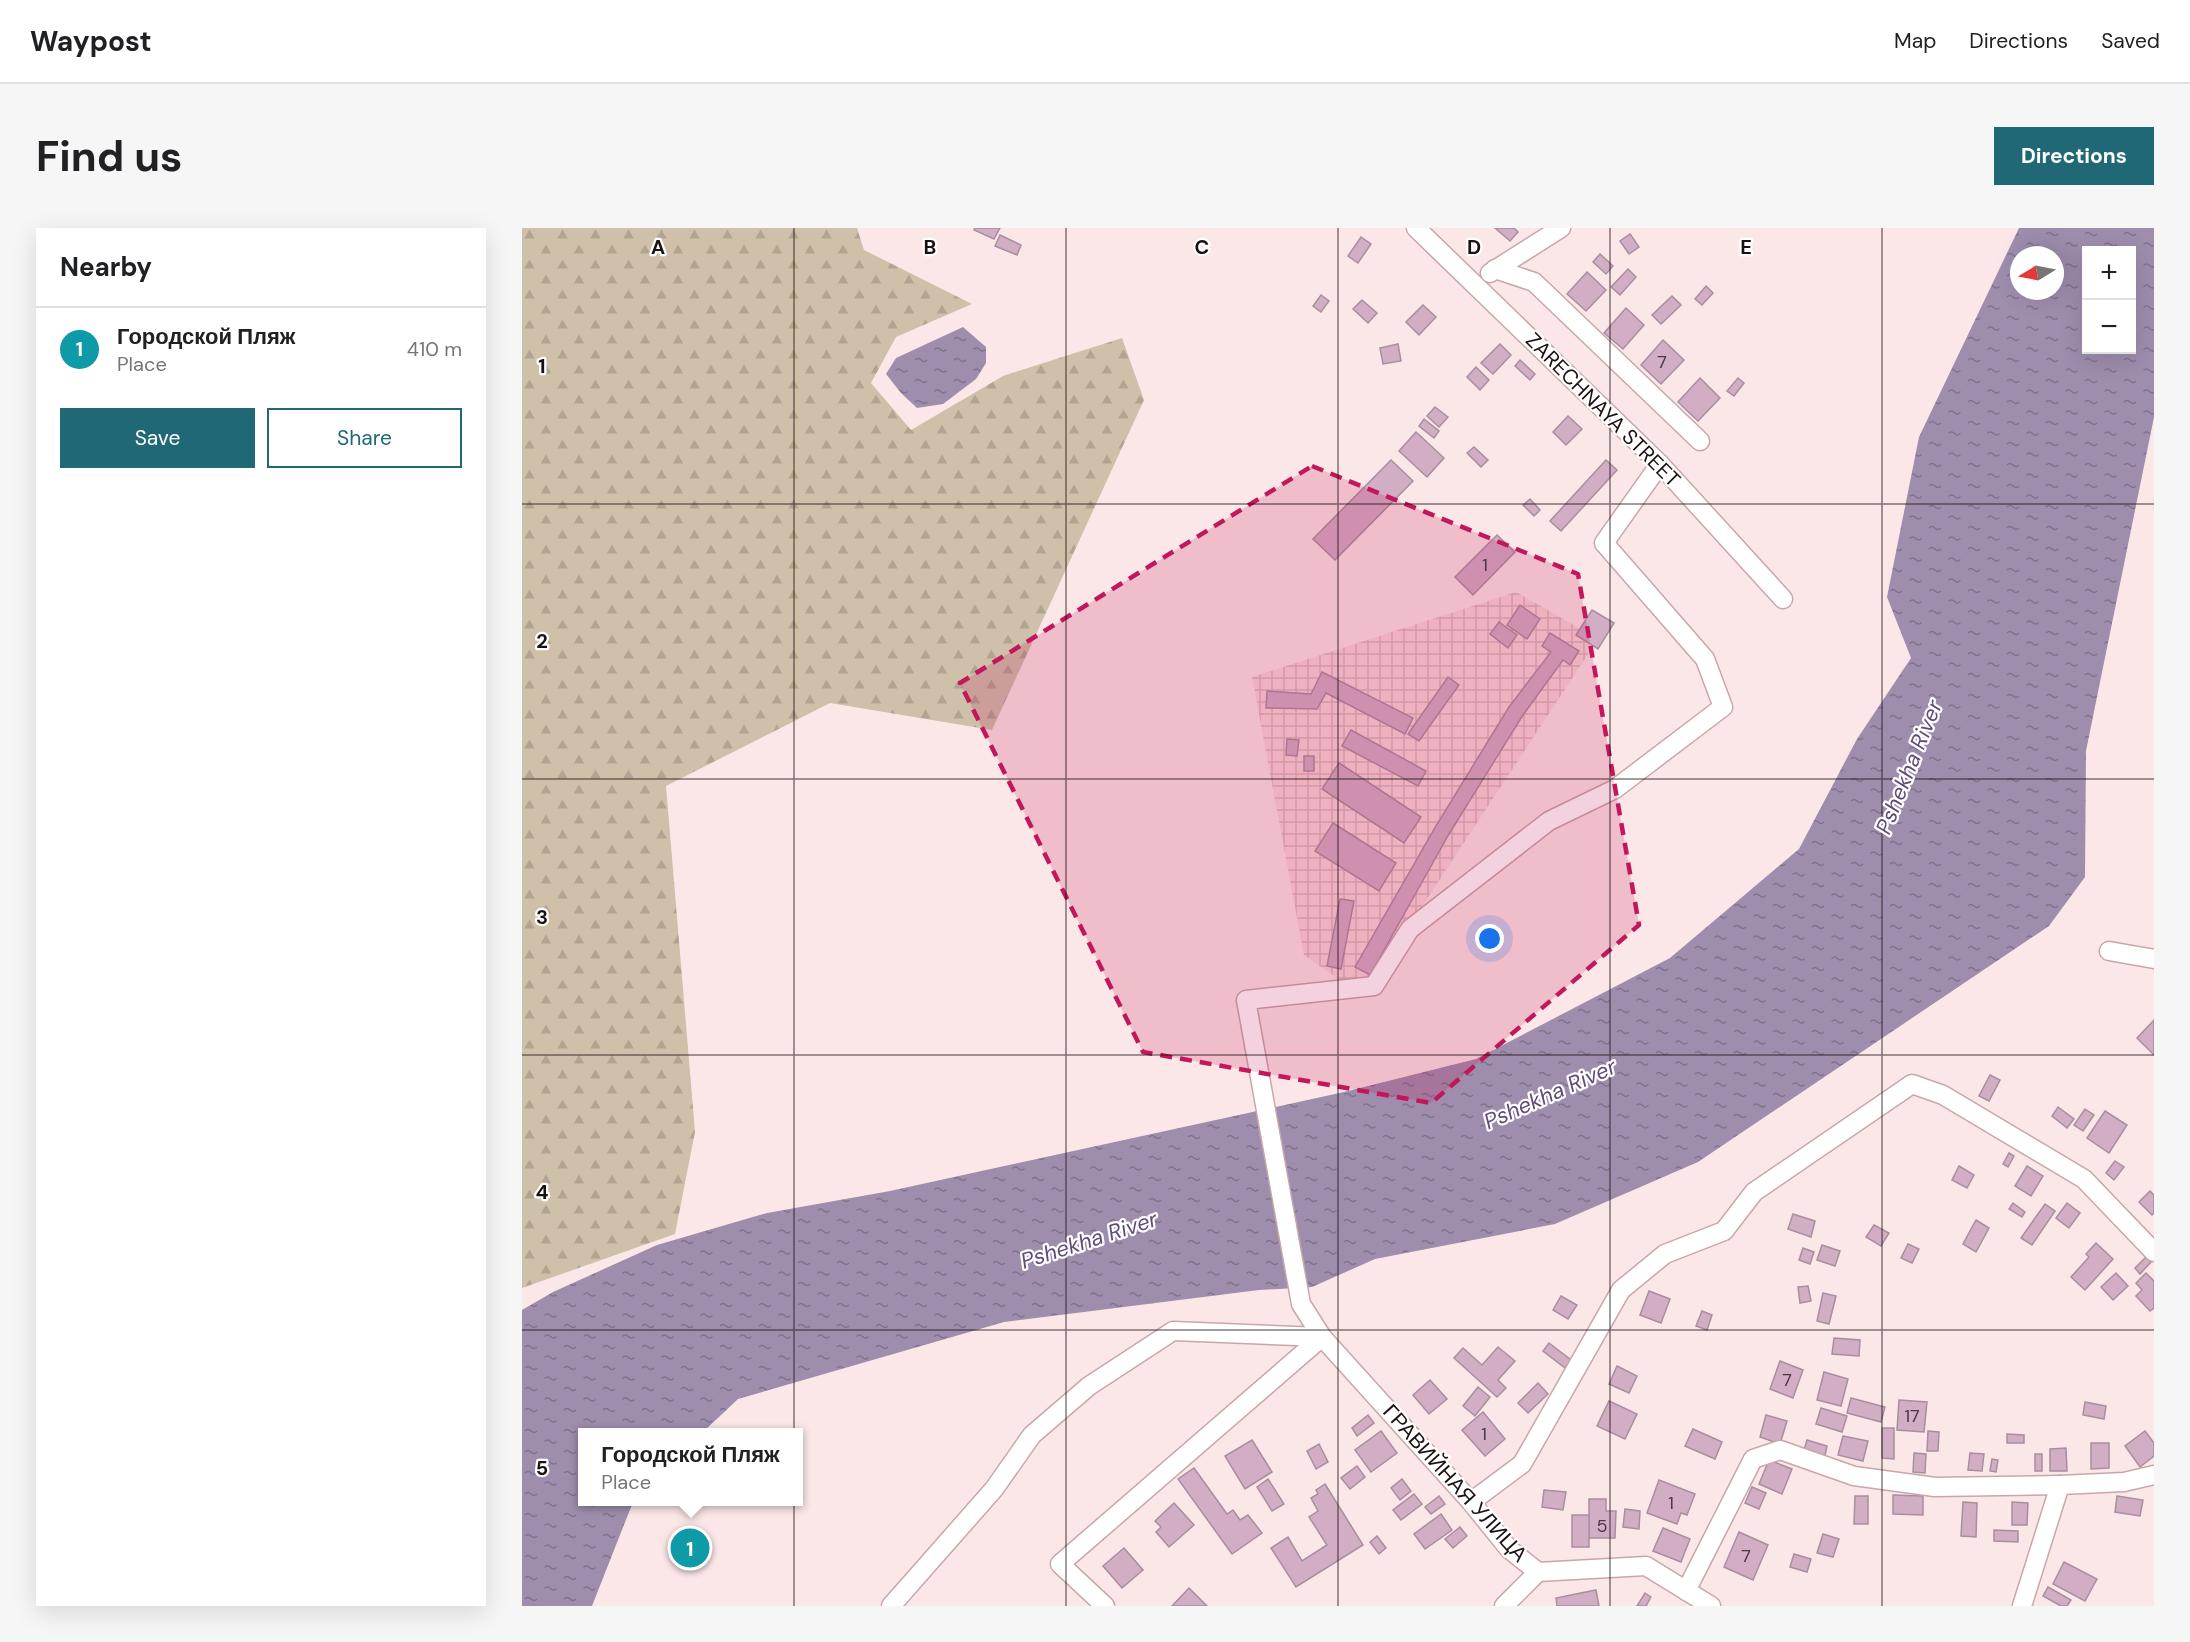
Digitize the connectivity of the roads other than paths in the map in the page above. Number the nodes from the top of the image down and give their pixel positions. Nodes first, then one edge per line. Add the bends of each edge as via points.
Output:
1 (1416, 228) edge
2 (1561, 228) edge
3 (1495, 269) junction
4 (1473, 283) junction
5 (1700, 441) dead end
6 (1660, 464) junction
7 (1783, 598) dead end
8 (2109, 951) dead end
9 (2154, 959) edge
10 (2154, 1252) edge
11 (1322, 1337) junction
12 (2154, 1475) edge
13 (2060, 1485) junction
14 (1471, 1502) junction
15 (1538, 1572) junction
16 (1686, 1591) junction
17 (891, 1606) edge
18 (1105, 1606) edge
19 (1504, 1606) edge
20 (1711, 1606) edge
21 (2022, 1606) edge

1 - 4 street, ZARECHNAYA STREET
2 - 3 street
3 - 4 street
3 - 5 street via 1534,282
4 - 6 street, ZARECHNAYA STREET
6 - 7 street, ZARECHNAYA STREET
6 - 11 street, ГРАВИЙНАЯ УЛИЦА via 1604,543 1706,658 1723,707 1614,789 1550,821 1410,929 1374,986 1246,1000 1301,1304
8 - 9 street
10 - 14 street via 2084,1179 1943,1095 1912,1084 1754,1192 1724,1231 1665,1254 1621,1290 1522,1464
11 - 14 street, ГРАВИЙНАЯ УЛИЦА
11 - 17 street via 1173,1331 1089,1386 1032,1435 994,1489
11 - 18 street via 1060,1563
12 - 13 street via 2124,1482
13 - 16 street via 1935,1487 1854,1476 1780,1450 1753,1459
13 - 21 street
14 - 15 street, ГРАВИЙНАЯ УЛИЦА via 1509,1549
15 - 16 street, ГРАВИЙНАЯ УЛИЦА via 1646,1566
15 - 19 street
16 - 20 street, ГРАВИЙНАЯ УЛИЦА

